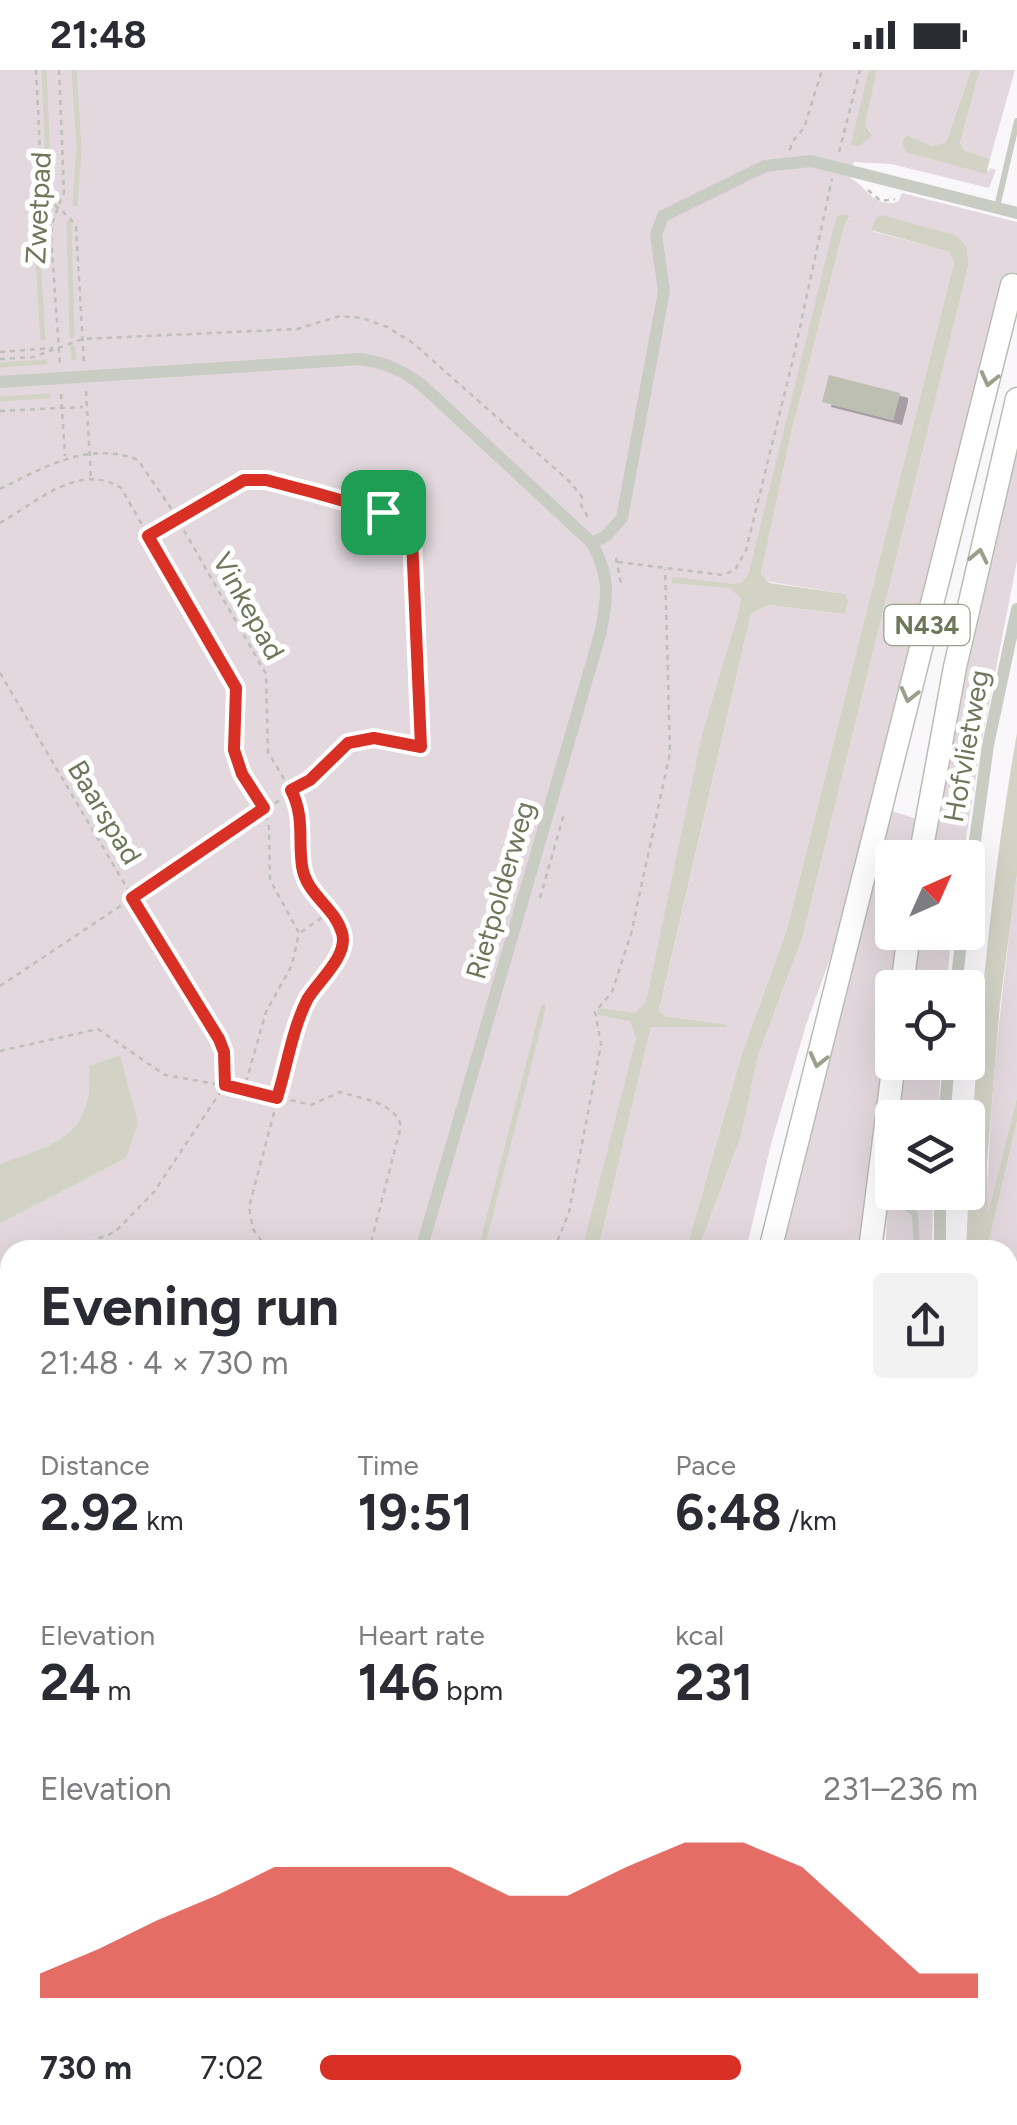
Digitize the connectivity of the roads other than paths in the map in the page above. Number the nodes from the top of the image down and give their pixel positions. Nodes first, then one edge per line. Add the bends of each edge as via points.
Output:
1 (1017, 120) edge
2 (997, 208) junction
3 (1017, 213) edge
4 (1012, 285) dead end
5 (0, 382) edge
6 (1017, 399) edge
7 (599, 540) junction
8 (1017, 609) edge
9 (923, 840) edge
10 (975, 840) edge
11 (891, 1080) edge
12 (886, 1210) edge
13 (911, 1210) edge
14 (940, 1210) edge
15 (424, 1240) edge
16 (773, 1240) edge
17 (871, 1240) edge
18 (884, 1240) edge
19 (916, 1240) edge
20 (940, 1240) edge

1 - 2 lane
2 - 3 street
2 - 7 street via 835,166 788,161 663,216 656,234 664,290 622,518
4 -> 16 highway, N434
5 - 7 street, Rietpolderweg via 382,362 422,386
9 -> 6 highway, N434
7 - 15 street, Rietpolderweg via 607,588 601,631
8 - 10 street, Hofvlietweg
11 - 17 highway
12 - 18 highway
13 - 19 lane
14 - 20 street

